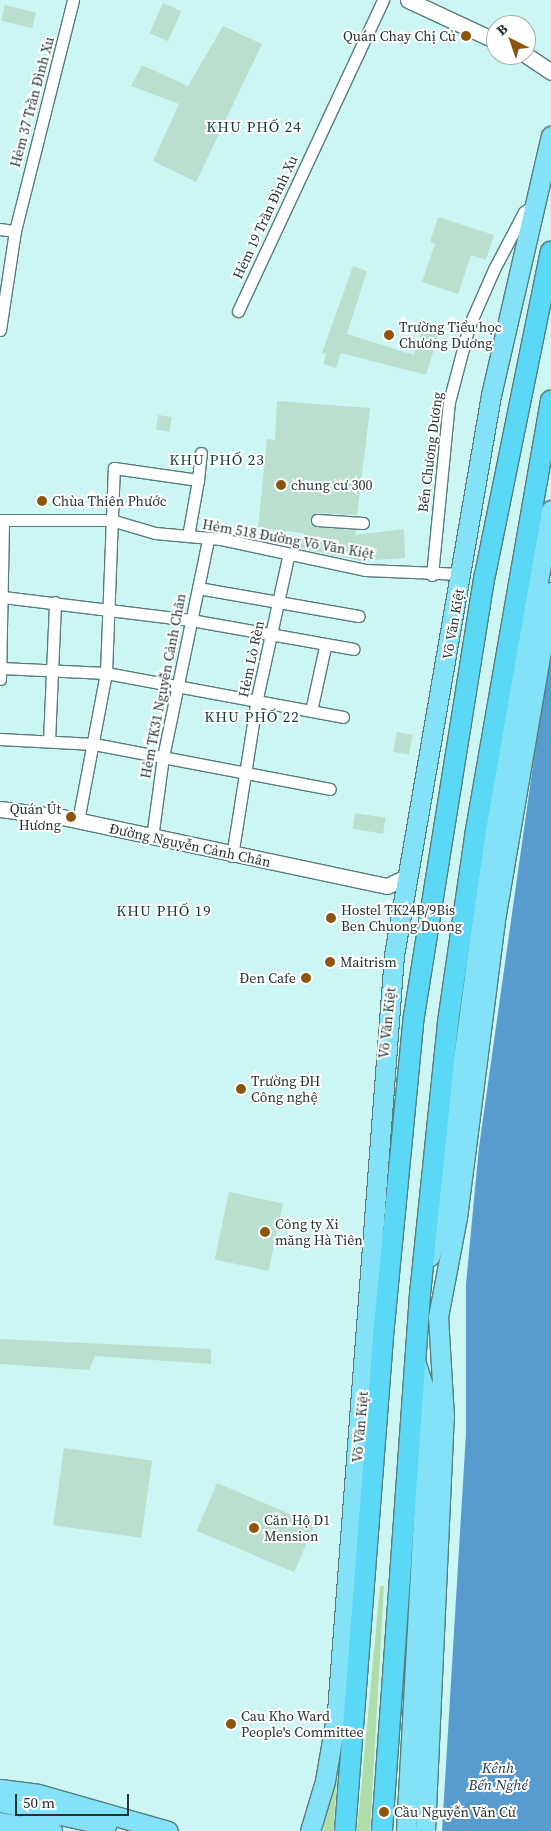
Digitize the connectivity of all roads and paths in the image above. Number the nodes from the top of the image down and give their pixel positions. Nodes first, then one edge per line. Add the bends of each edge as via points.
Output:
1 (73, 0) edge
2 (382, 0) edge
3 (408, 0) edge
4 (486, 36) edge
5 (538, 59) edge
6 (551, 72) edge
7 (551, 136) edge
8 (535, 204) junction
9 (0, 229) edge
10 (15, 232) junction
11 (551, 252) edge
12 (238, 310) dead end
13 (0, 330) edge
14 (551, 400) edge
15 (202, 453) dead end
16 (198, 480) junction
17 (551, 510) edge
18 (111, 520) junction
19 (317, 520) dead end
20 (1, 521) edge
21 (363, 523) dead end
22 (547, 529) junction
23 (188, 536) junction
24 (208, 539) junction
25 (551, 554) edge
26 (288, 557) junction
27 (462, 574) junction
28 (432, 575) junction
29 (198, 588) junction
30 (551, 592) edge
31 (3, 597) junction
32 (55, 602) junction
33 (278, 604) junction
34 (110, 608) junction
35 (358, 616) dead end
36 (192, 620) junction
37 (271, 636) junction
38 (1, 642) edge
39 (325, 647) junction
40 (353, 649) dead end
41 (52, 670) junction
42 (1, 673) edge
43 (106, 673) junction
44 (178, 685) junction
45 (257, 698) junction
46 (311, 710) junction
47 (343, 717) dead end
48 (0, 739) edge
49 (49, 741) junction
50 (94, 744) junction
51 (163, 757) junction
52 (246, 774) junction
53 (330, 789) dead end
54 (0, 809) edge
55 (78, 822) junction
56 (152, 838) junction
57 (232, 856) junction
58 (408, 876) junction
59 (387, 886) junction
60 (403, 905) junction
61 (420, 1294) junction
62 (438, 1353) junction
63 (416, 1364) junction
64 (429, 1403) junction
65 (0, 1789) edge
66 (0, 1802) edge
67 (0, 1822) edge
68 (346, 1822) edge
69 (52, 1831) edge
70 (130, 1831) edge
71 (168, 1831) edge
72 (310, 1831) edge
73 (332, 1831) edge
74 (382, 1831) edge
75 (406, 1831) edge
76 (425, 1831) edge

1 - 10 street, Hẻm 37 Trần Ðình Xu
2 - 12 street, Hẻm 19 Trần Ðình Xu
3 - 4 street
5 - 6 street
7 - 8 main road, Võ Văn Kiệt
8 - 27 main road, Võ Văn Kiệt via 491,395
8 - 28 street, Bến Chương Dương via 524,212 494,269 470,326 449,402
9 - 10 street
10 - 13 street, Hẻm 37 Trần Ðình Xu
11 - 68 highway, Võ Văn Kiệt via 485,575 414,1016 383,1336
14 - 61 highway via 476,830 448,1022
15 - 16 street
16 - 18 street via 114,468
16 - 23 street
17 - 22 main road
18 - 20 street, Hẻm 518 Đường Võ Văn Kiệt
18 - 23 street, Hẻm 518 Đường Võ Văn Kiệt via 155,533
18 - 34 street
19 - 21 street
20 - 31 street
22 - 25 main road
22 - 61 main road via 494,826 444,1201
23 - 24 street, Hẻm 518 Đường Võ Văn Kiệt
24 - 26 street, Hẻm 518 Đường Võ Văn Kiệt
24 - 29 street, Hẻm TK31 Nguyễn Cảnh Chân
26 - 28 street, Hẻm 518 Đường Võ Văn Kiệt via 365,570
26 - 33 street, Hẻm Lò Rèn
27 - 28 street, Hẻm 518 Đường Võ Văn Kiệt
27 - 58 main road, Võ Văn Kiệt
29 - 33 street
29 - 36 street, Hẻm TK31 Nguyễn Cảnh Chân
30 - 62 main road via 496,914 457,1217 438,1317
31 - 32 street
31 - 38 street
32 - 34 street
32 - 41 street
33 - 35 street
33 - 37 street, Hẻm Lò Rèn
34 - 36 street
34 - 43 street
36 - 37 street
36 - 44 street, Hẻm TK31 Nguyễn Cảnh Chân
37 - 39 street
37 - 45 street, Hẻm Lò Rèn
38 - 42 street
39 - 40 street
39 - 46 street
41 - 42 street
41 - 43 street
41 - 49 street
43 - 44 street
43 - 50 street
44 - 45 street
44 - 51 street, Hẻm TK31 Nguyễn Cảnh Chân
45 - 46 street
45 - 52 street, Hẻm Lò Rèn
46 - 47 street
48 - 49 street
49 - 50 street
50 - 51 street
50 - 55 street
51 - 52 street
51 - 56 street, Hẻm TK31 Nguyễn Cảnh Chân
52 - 53 street
52 - 57 street, Hẻm Lò Rèn
54 - 55 street, Đường Nguyễn Cảnh Chân
55 - 56 street, Đường Nguyễn Cảnh Chân
56 - 57 street, Đường Nguyễn Cảnh Chân
57 - 59 street, Đường Nguyễn Cảnh Chân via 312,868
58 - 59 street
58 - 60 main road, Võ Văn Kiệt
59 - 60 street
60 - 72 main road, Võ Văn Kiệt via 387,1016 375,1230 337,1711 325,1781
61 - 63 highway
62 - 64 main road
62 - 76 main road via 444,1417
63 - 64 main road
63 - 74 highway
64 - 75 main road
65 - 71 main road via 38,1794
66 - 70 main road
67 - 69 main road
68 - 73 highway

